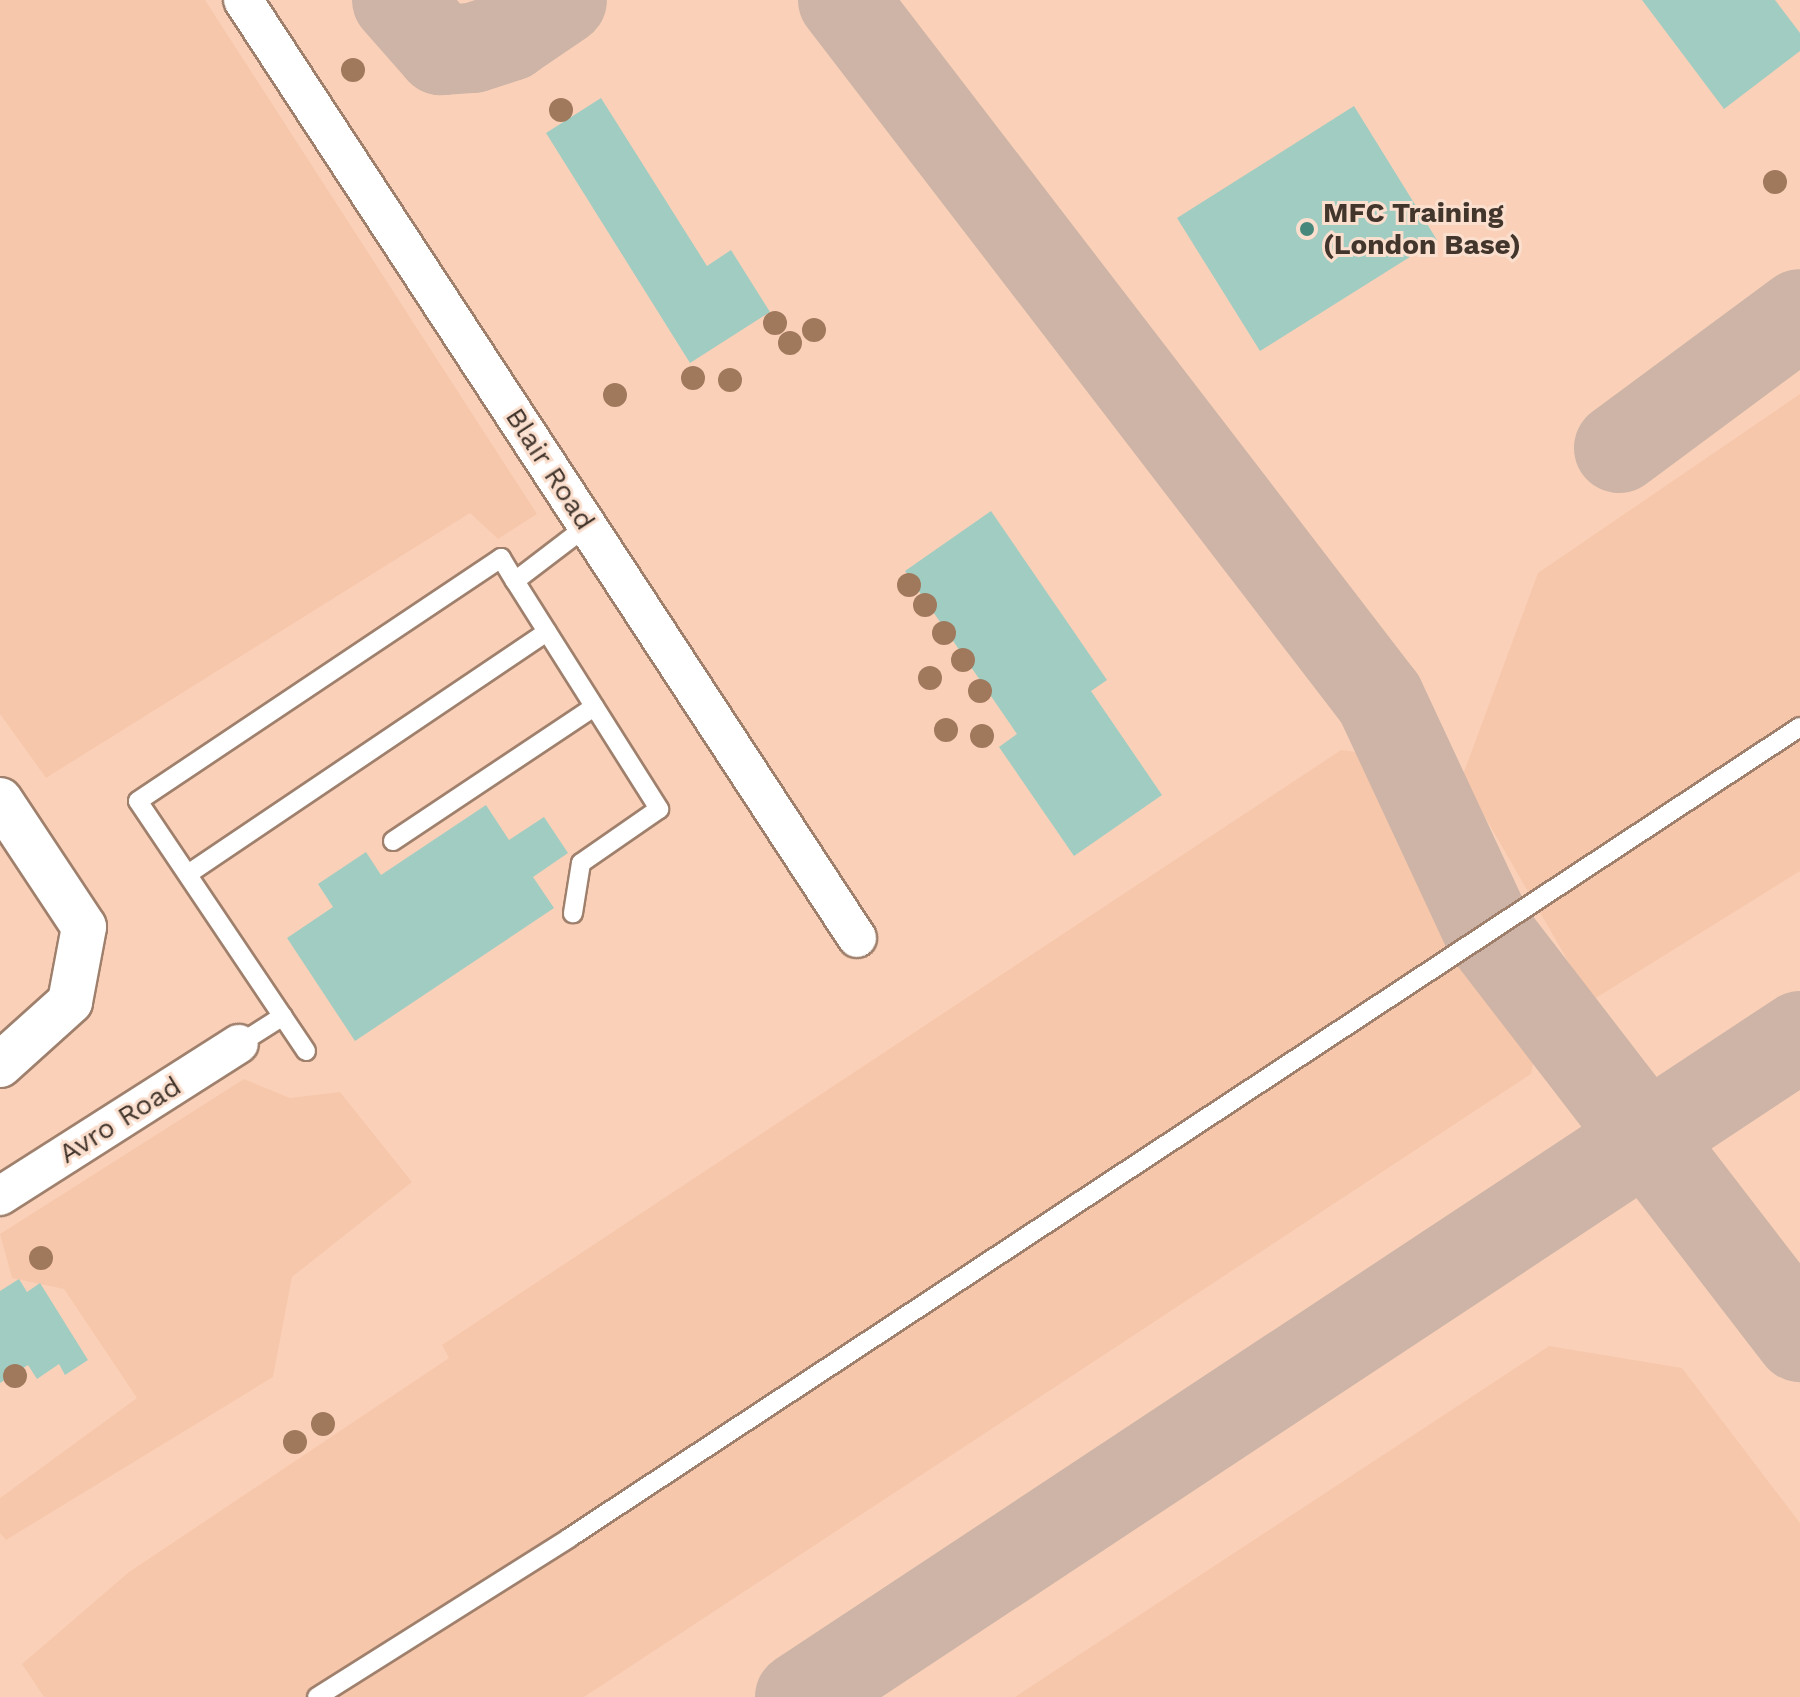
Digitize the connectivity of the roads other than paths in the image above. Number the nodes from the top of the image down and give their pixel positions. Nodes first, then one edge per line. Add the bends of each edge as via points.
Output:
1 (243, 0) edge
2 (587, 526) junction
3 (515, 581) junction
4 (547, 632) junction
5 (594, 707) junction
6 (1800, 727) edge
7 (0, 800) edge
8 (393, 841) dead end
9 (188, 874) junction
10 (573, 913) dead end
11 (857, 938) dead end
12 (283, 1016) junction
13 (239, 1044) joint
14 (306, 1051) dead end
15 (0, 1065) edge
16 (0, 1196) edge
17 (317, 1697) edge

1 - 2 street, Blair Road
2 - 3 lane
2 - 11 street, Blair Road
3 - 4 lane
3 - 9 lane via 501,558 138,801
4 - 5 lane
4 - 9 lane
5 - 8 lane
5 - 10 lane via 659,809 581,863
6 - 17 lane via 569,1538
7 - 15 street via 84,927 70,1002
9 - 12 lane
12 - 13 lane
12 - 14 lane
13 - 16 street, Avro Road

